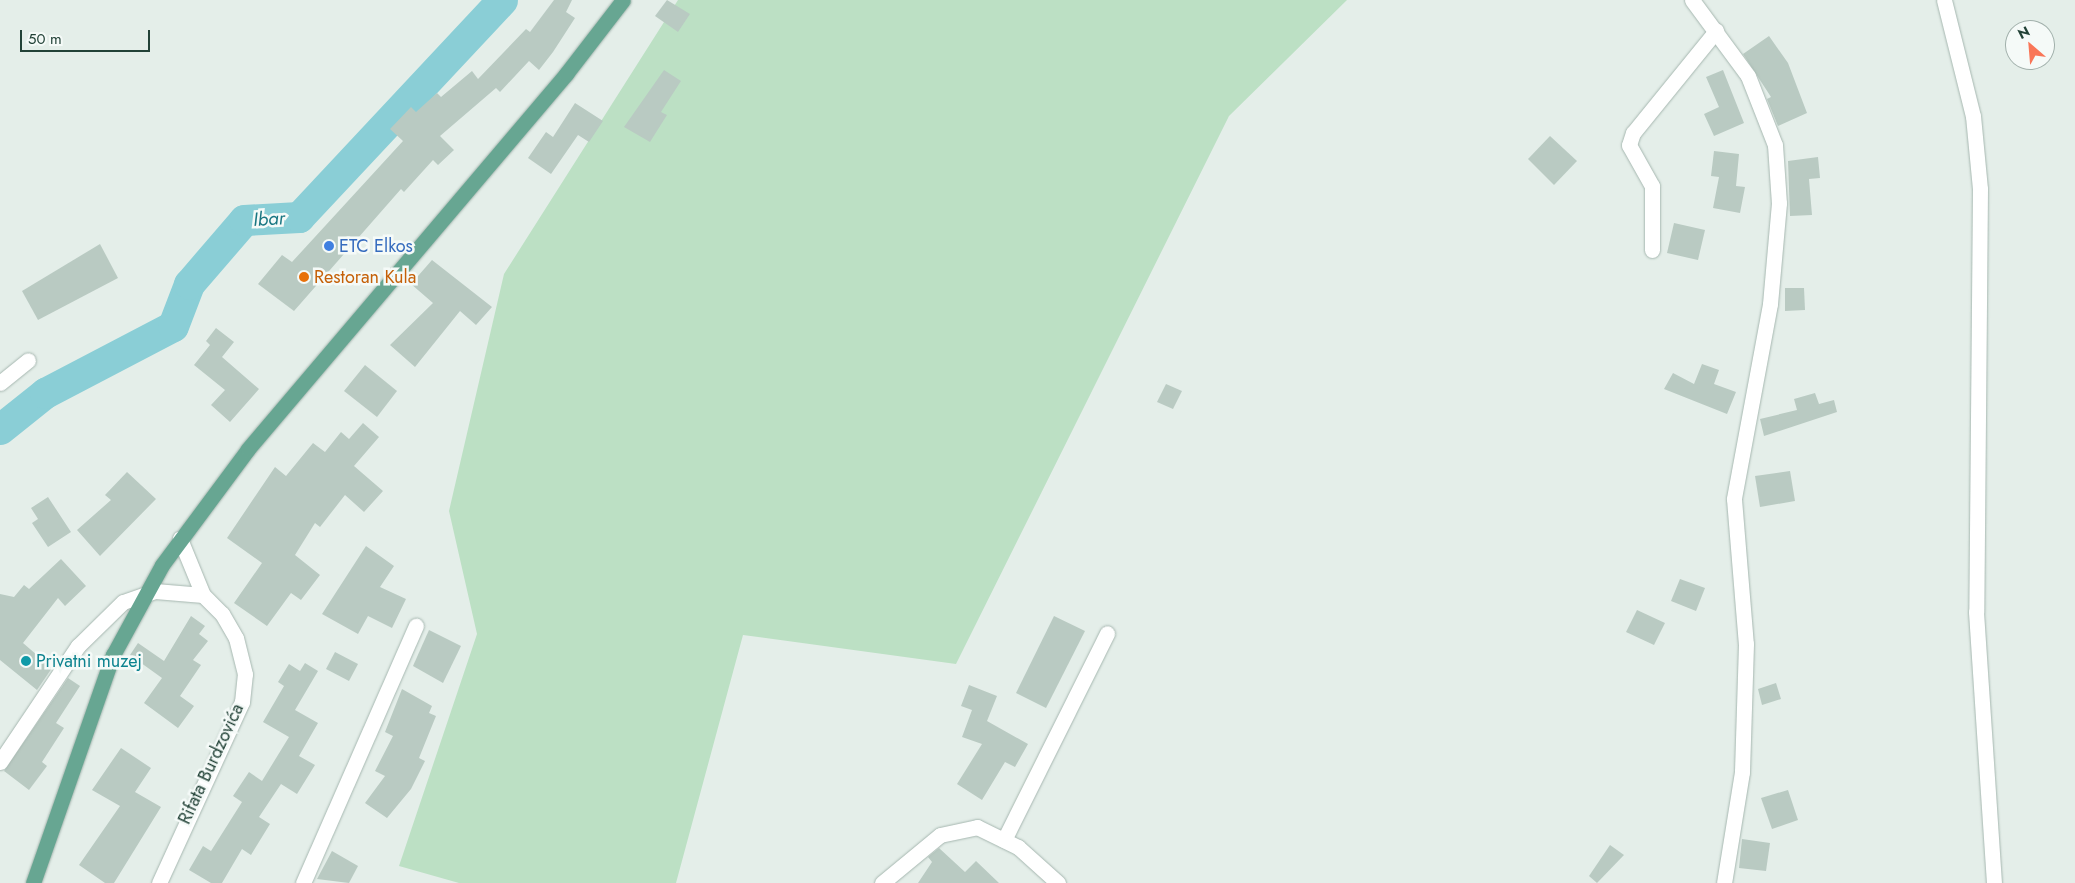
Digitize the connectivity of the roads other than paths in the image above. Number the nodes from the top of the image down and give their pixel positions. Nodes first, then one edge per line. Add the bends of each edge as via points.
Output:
1 (623, 0) edge
2 (1692, 0) edge
3 (1944, 0) edge
4 (1716, 31) junction
5 (1652, 250) dead end
6 (28, 360) dead end
7 (0, 383) edge
8 (180, 539) junction
9 (144, 593) junction
10 (203, 595) junction
11 (416, 626) dead end
12 (1107, 633) dead end
13 (0, 762) edge
14 (1004, 840) junction
15 (157, 879) edge
16 (33, 883) edge
17 (303, 883) edge
18 (882, 883) edge
19 (1058, 883) edge
20 (1724, 883) edge
21 (1994, 883) edge

1 - 8 main road via 566,74 248,449
2 - 4 street
3 - 21 street via 1973,116 1980,189 1976,612
4 - 5 street via 1633,133 1629,145 1633,160 1645,169 1652,186
4 - 20 street via 1748,76 1775,146 1779,203 1770,304 1734,499 1746,644 1742,772
6 - 7 street
8 - 9 main road
8 - 10 street, Rifata Burdzovića
9 - 10 street via 186,590
9 - 13 street via 123,602 78,646
9 - 16 main road via 110,663
10 - 15 street, Rifata Burdzovića via 222,614 236,638 245,674 242,702
11 - 17 street
12 - 14 street
14 - 18 street via 977,827 953,830 928,843
14 - 19 street

